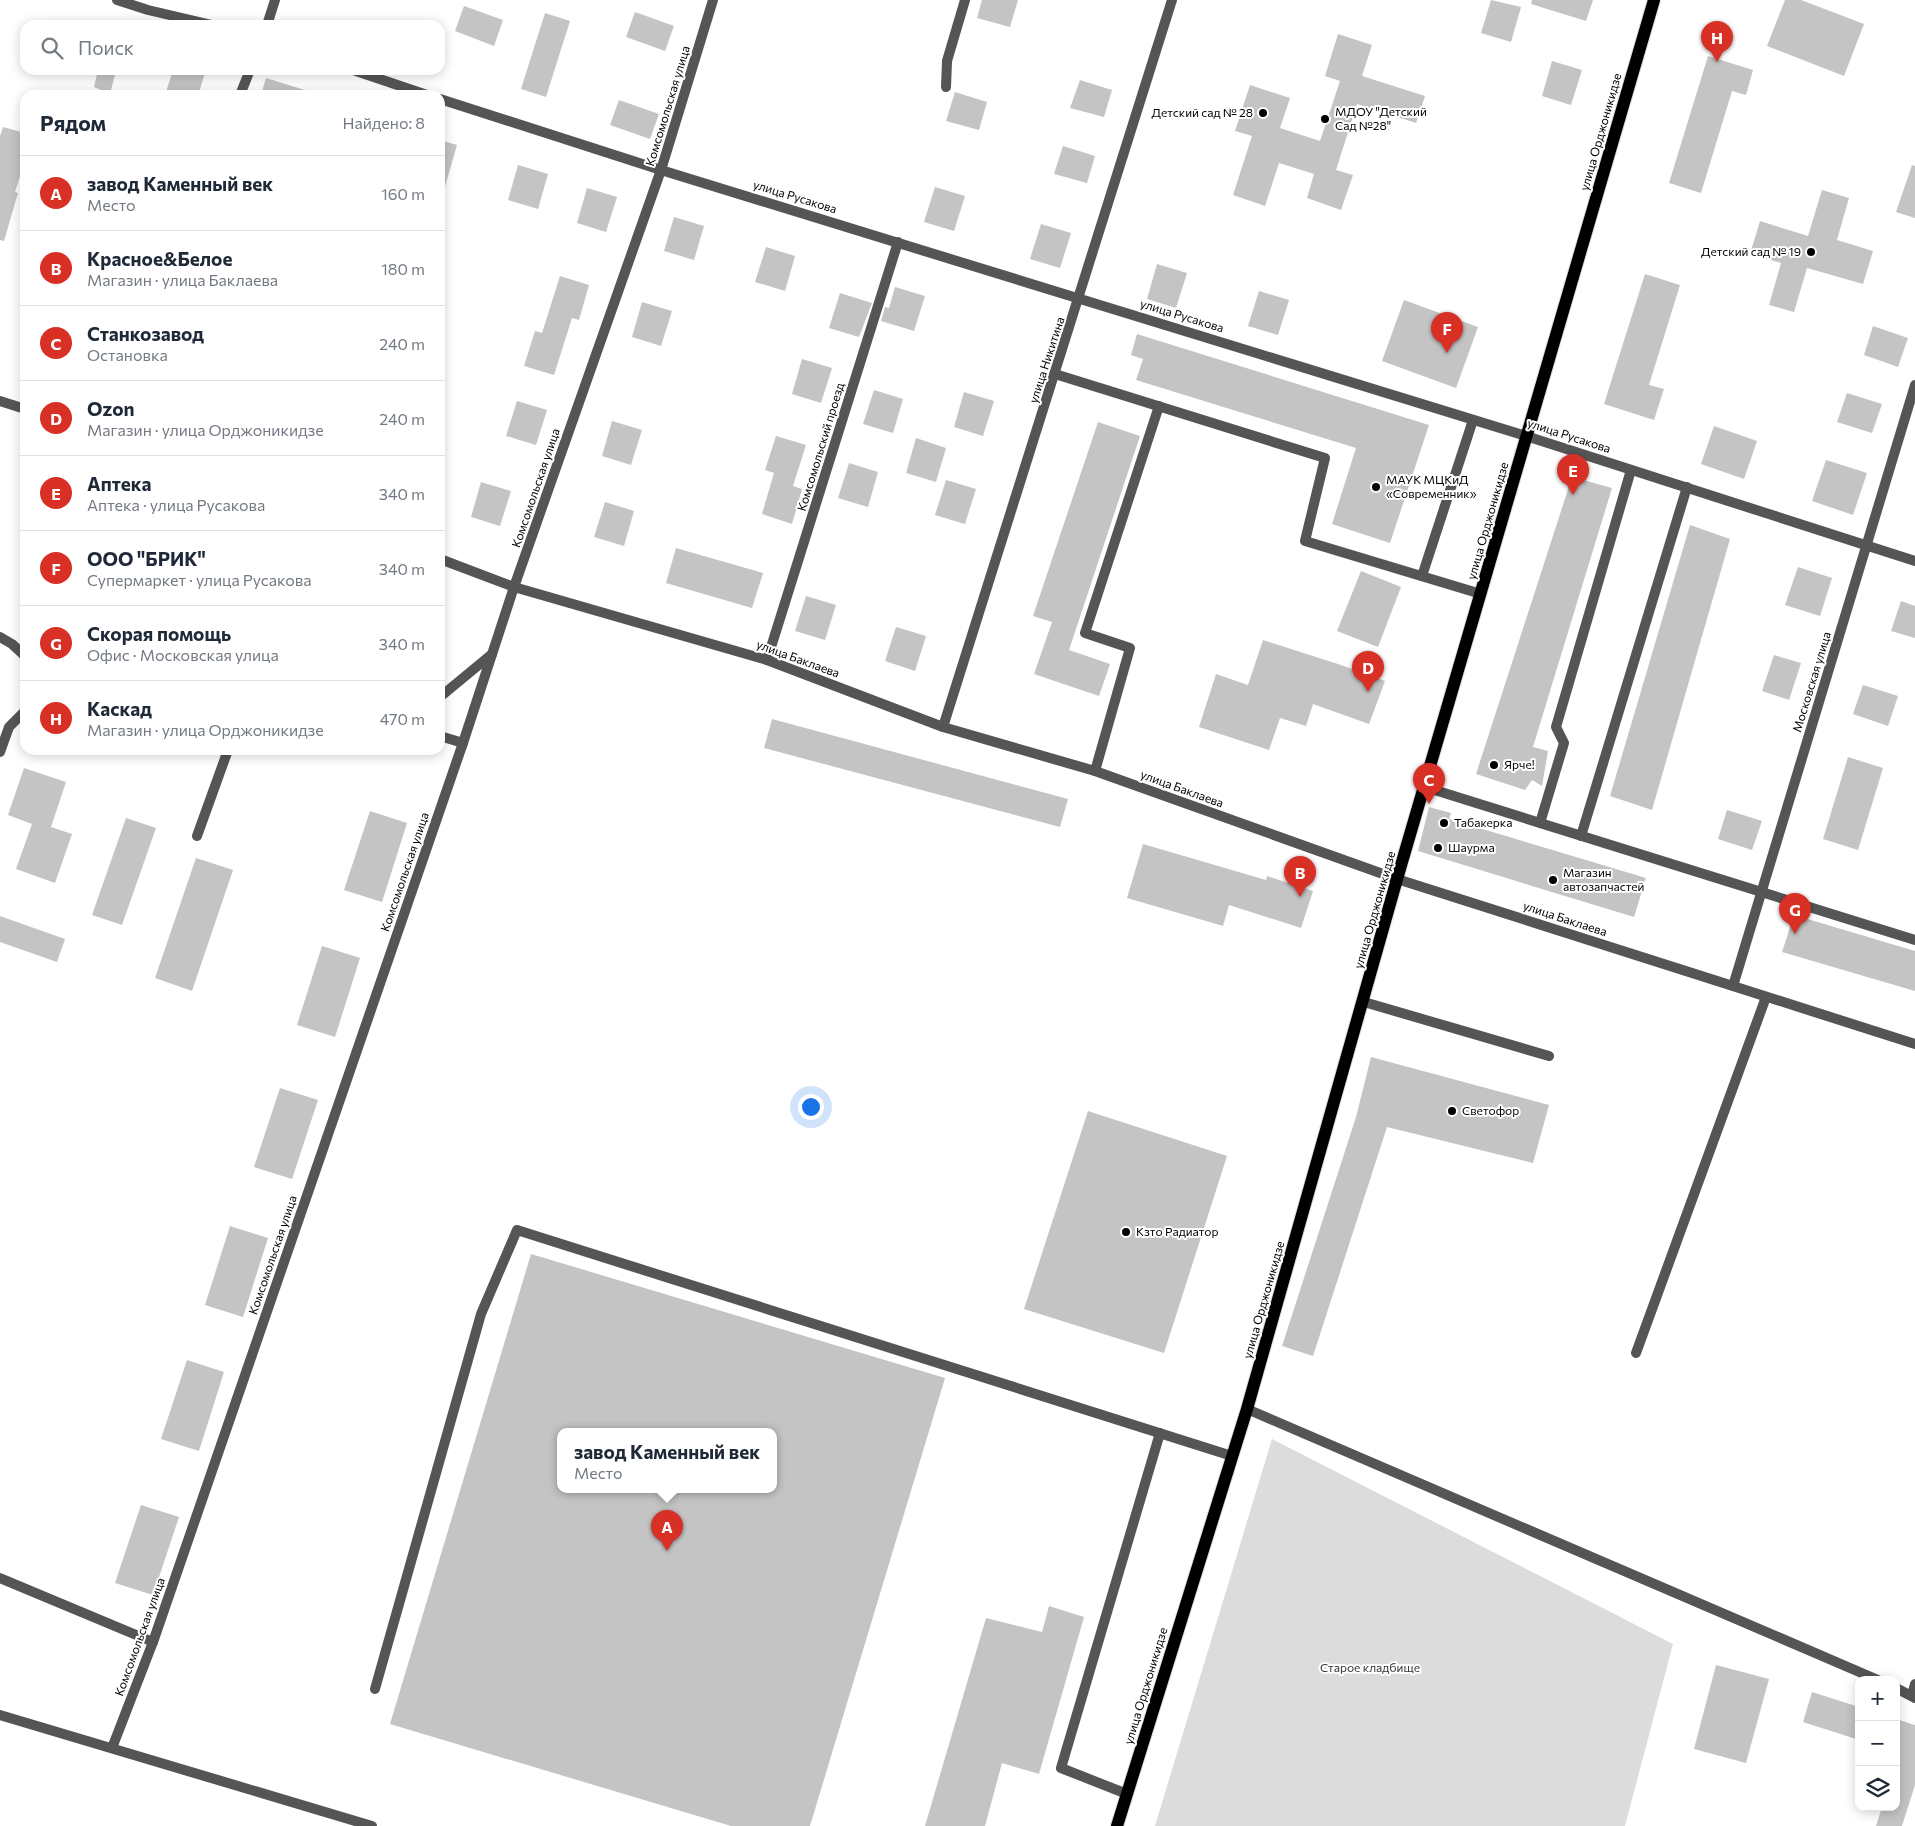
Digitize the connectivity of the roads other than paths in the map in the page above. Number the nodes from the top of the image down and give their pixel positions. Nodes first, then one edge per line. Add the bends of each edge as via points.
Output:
1 (117, 0) edge
2 (275, 0) edge
3 (713, 0) edge
4 (965, 0) edge
5 (1172, 0) edge
6 (1654, 0) edge
7 (191, 20) edge
8 (269, 20) edge
9 (248, 75) edge
10 (368, 75) edge
11 (946, 87) dead end
12 (242, 90) edge
13 (412, 90) edge
14 (445, 101) edge
15 (661, 170) junction
16 (898, 242) junction
17 (1080, 297) junction
18 (1056, 374) junction
19 (1915, 386) edge
20 (0, 401) edge
21 (1159, 406) junction
22 (20, 407) edge
23 (1474, 420) junction
24 (1526, 436) junction
25 (1631, 470) junction
26 (1687, 488) junction
27 (1866, 545) junction
28 (445, 561) edge
29 (1915, 561) edge
30 (1422, 576) junction
31 (514, 587) junction
32 (1481, 594) junction
33 (0, 637) edge
34 (20, 651) edge
35 (492, 654) junction
36 (767, 660) junction
37 (445, 693) edge
38 (20, 717) edge
39 (943, 727) junction
40 (445, 738) edge
41 (463, 744) junction
42 (0, 752) edge
43 (226, 755) edge
44 (1095, 771) junction
45 (1426, 787) junction
46 (1540, 823) junction
47 (197, 836) dead end
48 (1581, 836) junction
49 (1397, 879) junction
50 (1762, 894) junction
51 (1915, 940) edge
52 (1734, 986) junction
53 (1766, 997) junction
54 (1364, 1002) junction
55 (1915, 1044) edge
56 (1549, 1056) dead end
57 (1636, 1353) dead end
58 (1247, 1409) junction
59 (1160, 1433) junction
60 (1232, 1456) junction
61 (0, 1578) edge
62 (153, 1642) junction
63 (1869, 1676) edge
64 (1915, 1684) edge
65 (375, 1689) dead end
66 (1900, 1690) edge
67 (1914, 1696) edge
68 (0, 1715) edge
69 (112, 1748) junction
70 (1127, 1794) junction
71 (372, 1826) edge
72 (1117, 1826) edge

1 - 7 street
2 - 8 street
3 - 15 street, Комсомольская улица
4 - 11 street via 947,62
5 - 17 street, улица Никитина
6 - 24 main road, улица Орджоникидзе
9 - 12 street
10 - 13 street
14 - 15 street, улица Русакова
15 - 16 street, улица Русакова
15 - 31 street, Комсомольская улица
16 - 17 street, улица Русакова
16 - 36 street, Комсомольский проезд
17 - 18 street, улица Никитина
17 - 23 street, улица Русакова
18 - 21 street
18 - 39 street, улица Никитина
19 - 27 street, Московская улица
20 - 22 street
21 - 30 street via 1325,458 1305,541
21 - 44 street via 1085,634 1130,648
23 - 24 street, улица Русакова
23 - 30 street
24 - 25 street, улица Русакова
24 - 32 main road, улица Орджоникидзе
25 - 26 street, улица Русакова
25 - 46 street via 1556,727 1564,743
26 - 27 street, улица Русакова
26 - 48 street
27 - 29 street, улица Русакова
27 - 50 street, Московская улица
28 - 31 street, улица Баклаева
30 - 32 street
31 - 35 street, Комсомольская улица
31 - 36 street, улица Баклаева
32 - 45 main road, улица Орджоникидзе
33 - 34 street
35 - 37 street
35 - 41 street, Комсомольская улица
36 - 39 street, улица Баклаева
38 - 42 street via 9,727
39 - 44 street, улица Баклаева
40 - 41 street
41 - 62 street, Комсомольская улица
43 - 47 street
44 - 49 street, улица Баклаева
45 - 46 street
45 - 49 main road, улица Орджоникидзе
46 - 48 street
48 - 50 street
49 - 52 street, улица Баклаева
49 - 54 main road, улица Орджоникидзе
50 - 51 street
50 - 52 street, Московская улица
52 - 53 street, улица Баклаева
53 - 55 street, улица Баклаева
53 - 57 street
54 - 56 street
54 - 58 main road, улица Орджоникидзе
58 - 60 main road, улица Орджоникидзе
58 - 63 street
59 - 60 street
59 - 65 street via 517,1230 481,1314
59 - 70 street via 1061,1768
60 - 70 main road, улица Орджоникидзе
61 - 62 street
62 - 69 street, Комсомольская улица
64 - 67 street
66 - 67 street
68 - 69 street
69 - 71 street
70 - 72 main road, улица Орджоникидзе

